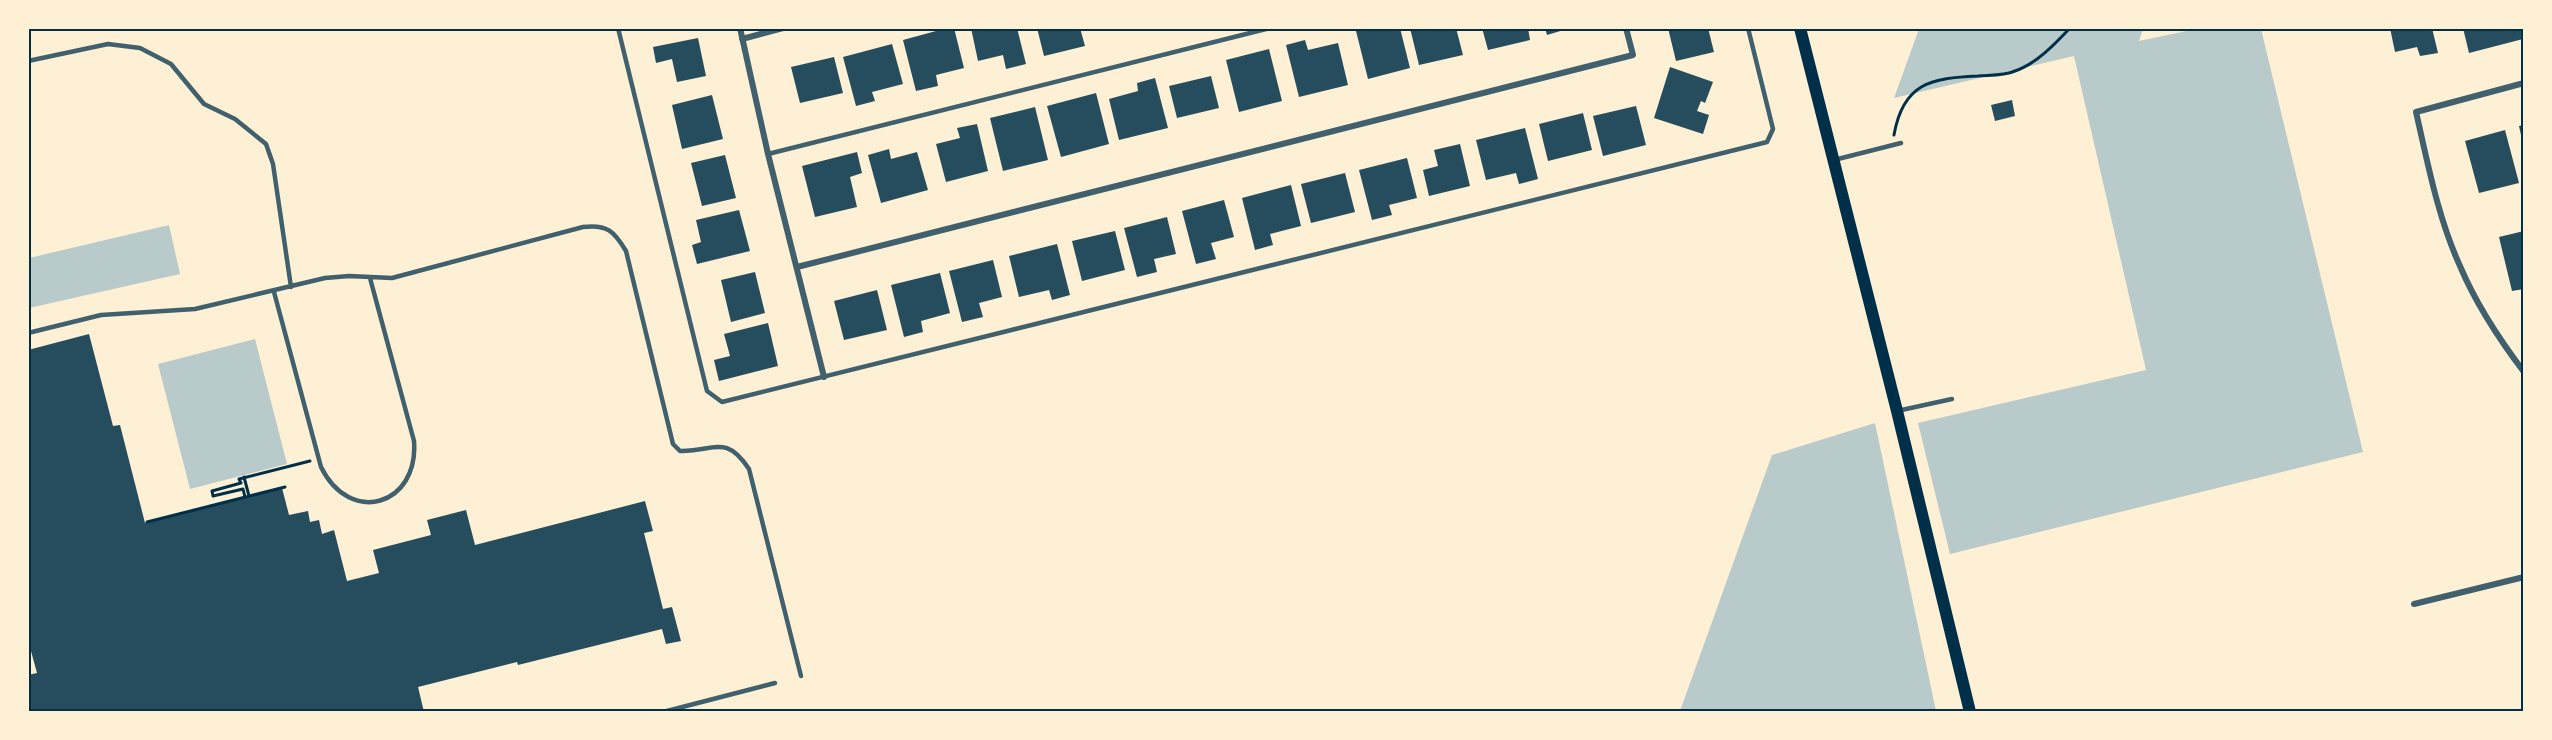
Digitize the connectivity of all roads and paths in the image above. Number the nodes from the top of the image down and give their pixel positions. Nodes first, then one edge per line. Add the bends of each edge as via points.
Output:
1 (618, 28) edge
2 (740, 28) edge
3 (783, 28) edge
4 (1270, 28) edge
5 (1626, 28) edge
6 (1748, 28) edge
7 (1800, 28) edge
8 (2070, 28) edge
9 (742, 39) junction
10 (28, 61) edge
11 (2523, 83) edge
12 (1901, 143) dead end
13 (1892, 146) junction
14 (768, 154) junction
15 (1834, 160) junction
16 (796, 267) junction
17 (370, 278) junction
18 (291, 287) junction
19 (274, 291) junction
20 (28, 333) edge
21 (2523, 372) edge
22 (824, 377) junction
23 (1952, 399) dead end
24 (1897, 411) junction
25 (307, 462) dead end
26 (244, 477) junction
27 (285, 487) dead end
28 (247, 497) junction
29 (147, 522) dead end
30 (2523, 578) edge
31 (2414, 604) dead end
32 (801, 676) dead end
33 (775, 683) dead end
34 (663, 711) edge
35 (1970, 711) edge

1 - 22 lane via 707,391 722,402
2 - 9 street
3 - 9 street
4 - 14 lane
5 - 16 street via 1633,55
6 - 22 lane via 1773,129 1767,142
7 - 15 main road
8 - 13 path via 2029,64 2013,72 1922,84 1904,103
9 - 14 street
10 - 18 lane via 108,44 140,48 171,64 204,104 235,119 266,144 273,164
11 - 21 street via 2415,112 2459,266 2482,310
12 - 13 lane
13 - 15 lane
14 - 16 street
15 - 24 main road
16 - 22 street
17 - 18 lane via 325,278
17 - 19 lane via 414,441 415,458 411,474 401,488 388,498 372,502 355,501 340,494 321,467
17 - 32 lane via 417,273 583,227 597,225 615,235 626,251 674,444 680,451 715,445 728,447 740,454 749,469
18 - 19 lane
19 - 20 lane via 195,309 101,315
23 - 24 lane
24 - 35 main road
25 - 26 path
26 - 28 path
26 - 28 path via 239,478 241,483 212,491 213,496 243,489
27 - 28 path
28 - 29 path
30 - 31 street
33 - 34 lane

